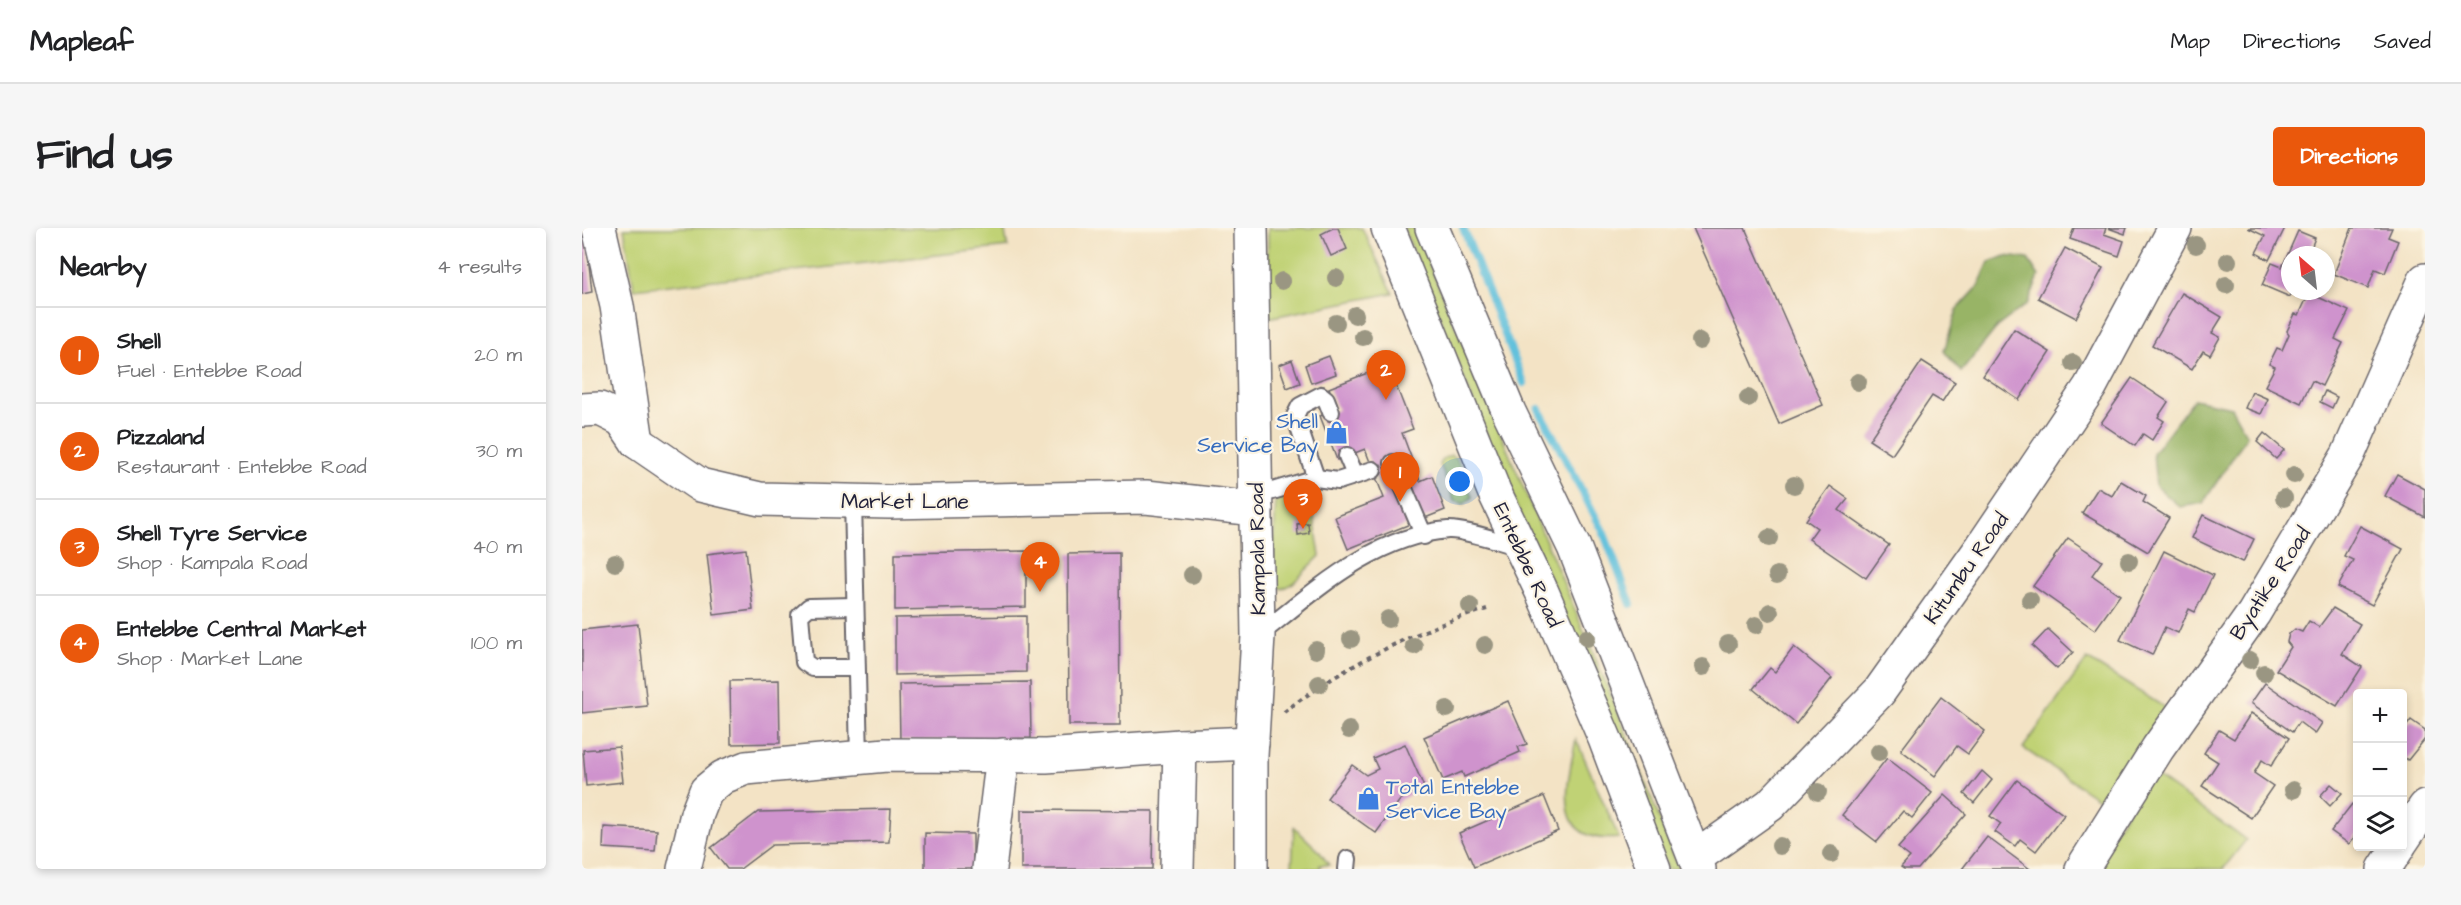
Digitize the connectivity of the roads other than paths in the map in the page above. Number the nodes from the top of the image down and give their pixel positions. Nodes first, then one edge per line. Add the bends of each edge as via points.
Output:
1 (599, 228) edge
2 (1251, 228) edge
3 (1388, 228) edge
4 (1432, 228) edge
5 (2175, 228) edge
6 (2425, 280) edge
7 (582, 410) edge
8 (1331, 412) dead end
9 (637, 442) junction
10 (1347, 456) dead end
11 (1393, 463) dead end
12 (1373, 470) dead end
13 (1355, 476) junction
14 (1316, 478) junction
15 (853, 501) junction
16 (1256, 503) junction
17 (1424, 536) junction
18 (1519, 547) junction
19 (855, 606) junction
20 (1258, 636) junction
21 (856, 668) junction
22 (1253, 740) junction
23 (1180, 746) junction
24 (1003, 755) junction
25 (859, 758) junction
26 (2425, 807) edge
27 (2407, 835) edge
28 (2396, 851) edge
29 (1697, 863) edge
30 (684, 869) edge
31 (989, 869) edge
32 (1177, 869) edge
33 (1251, 869) edge
34 (1654, 869) edge
35 (2082, 869) edge
36 (2384, 869) edge

1 - 9 main road via 617,306
2 - 16 main road, Kampala Road
3 - 18 main road, Entebbe Road
4 - 29 main road via 1509,412 1574,547
5 - 29 main road, Kitumbu Road via 2090,387 1879,692 1770,805
6 - 35 main road, Byatike Road via 2348,455 2312,517 2253,613 2157,748
7 - 9 main road, Market Lane via 600,410 622,420
8 - 14 lane via 1321,396 1300,406 1295,416
9 - 15 main road, Market Lane via 700,485 760,499
10 - 13 lane
11 - 17 lane
12 - 13 lane
13 - 14 lane via 1338,481
14 - 16 lane
15 - 16 main road, Market Lane via 1146,497
15 - 19 lane
16 - 20 main road, Kampala Road
17 - 18 lane via 1449,530
17 - 20 lane via 1358,559
18 - 34 main road, Entebbe Road via 1605,739
19 - 21 lane
19 - 21 lane via 809,607 800,615 804,662 813,668
20 - 22 main road, Kampala Road
21 - 25 lane
22 - 23 main road
22 - 33 main road, Kampala Road
23 - 24 main road via 1095,754
23 - 32 main road
24 - 25 main road
24 - 31 main road
25 - 30 main road via 746,768 723,777 706,791
26 - 27 main road
28 - 36 main road

